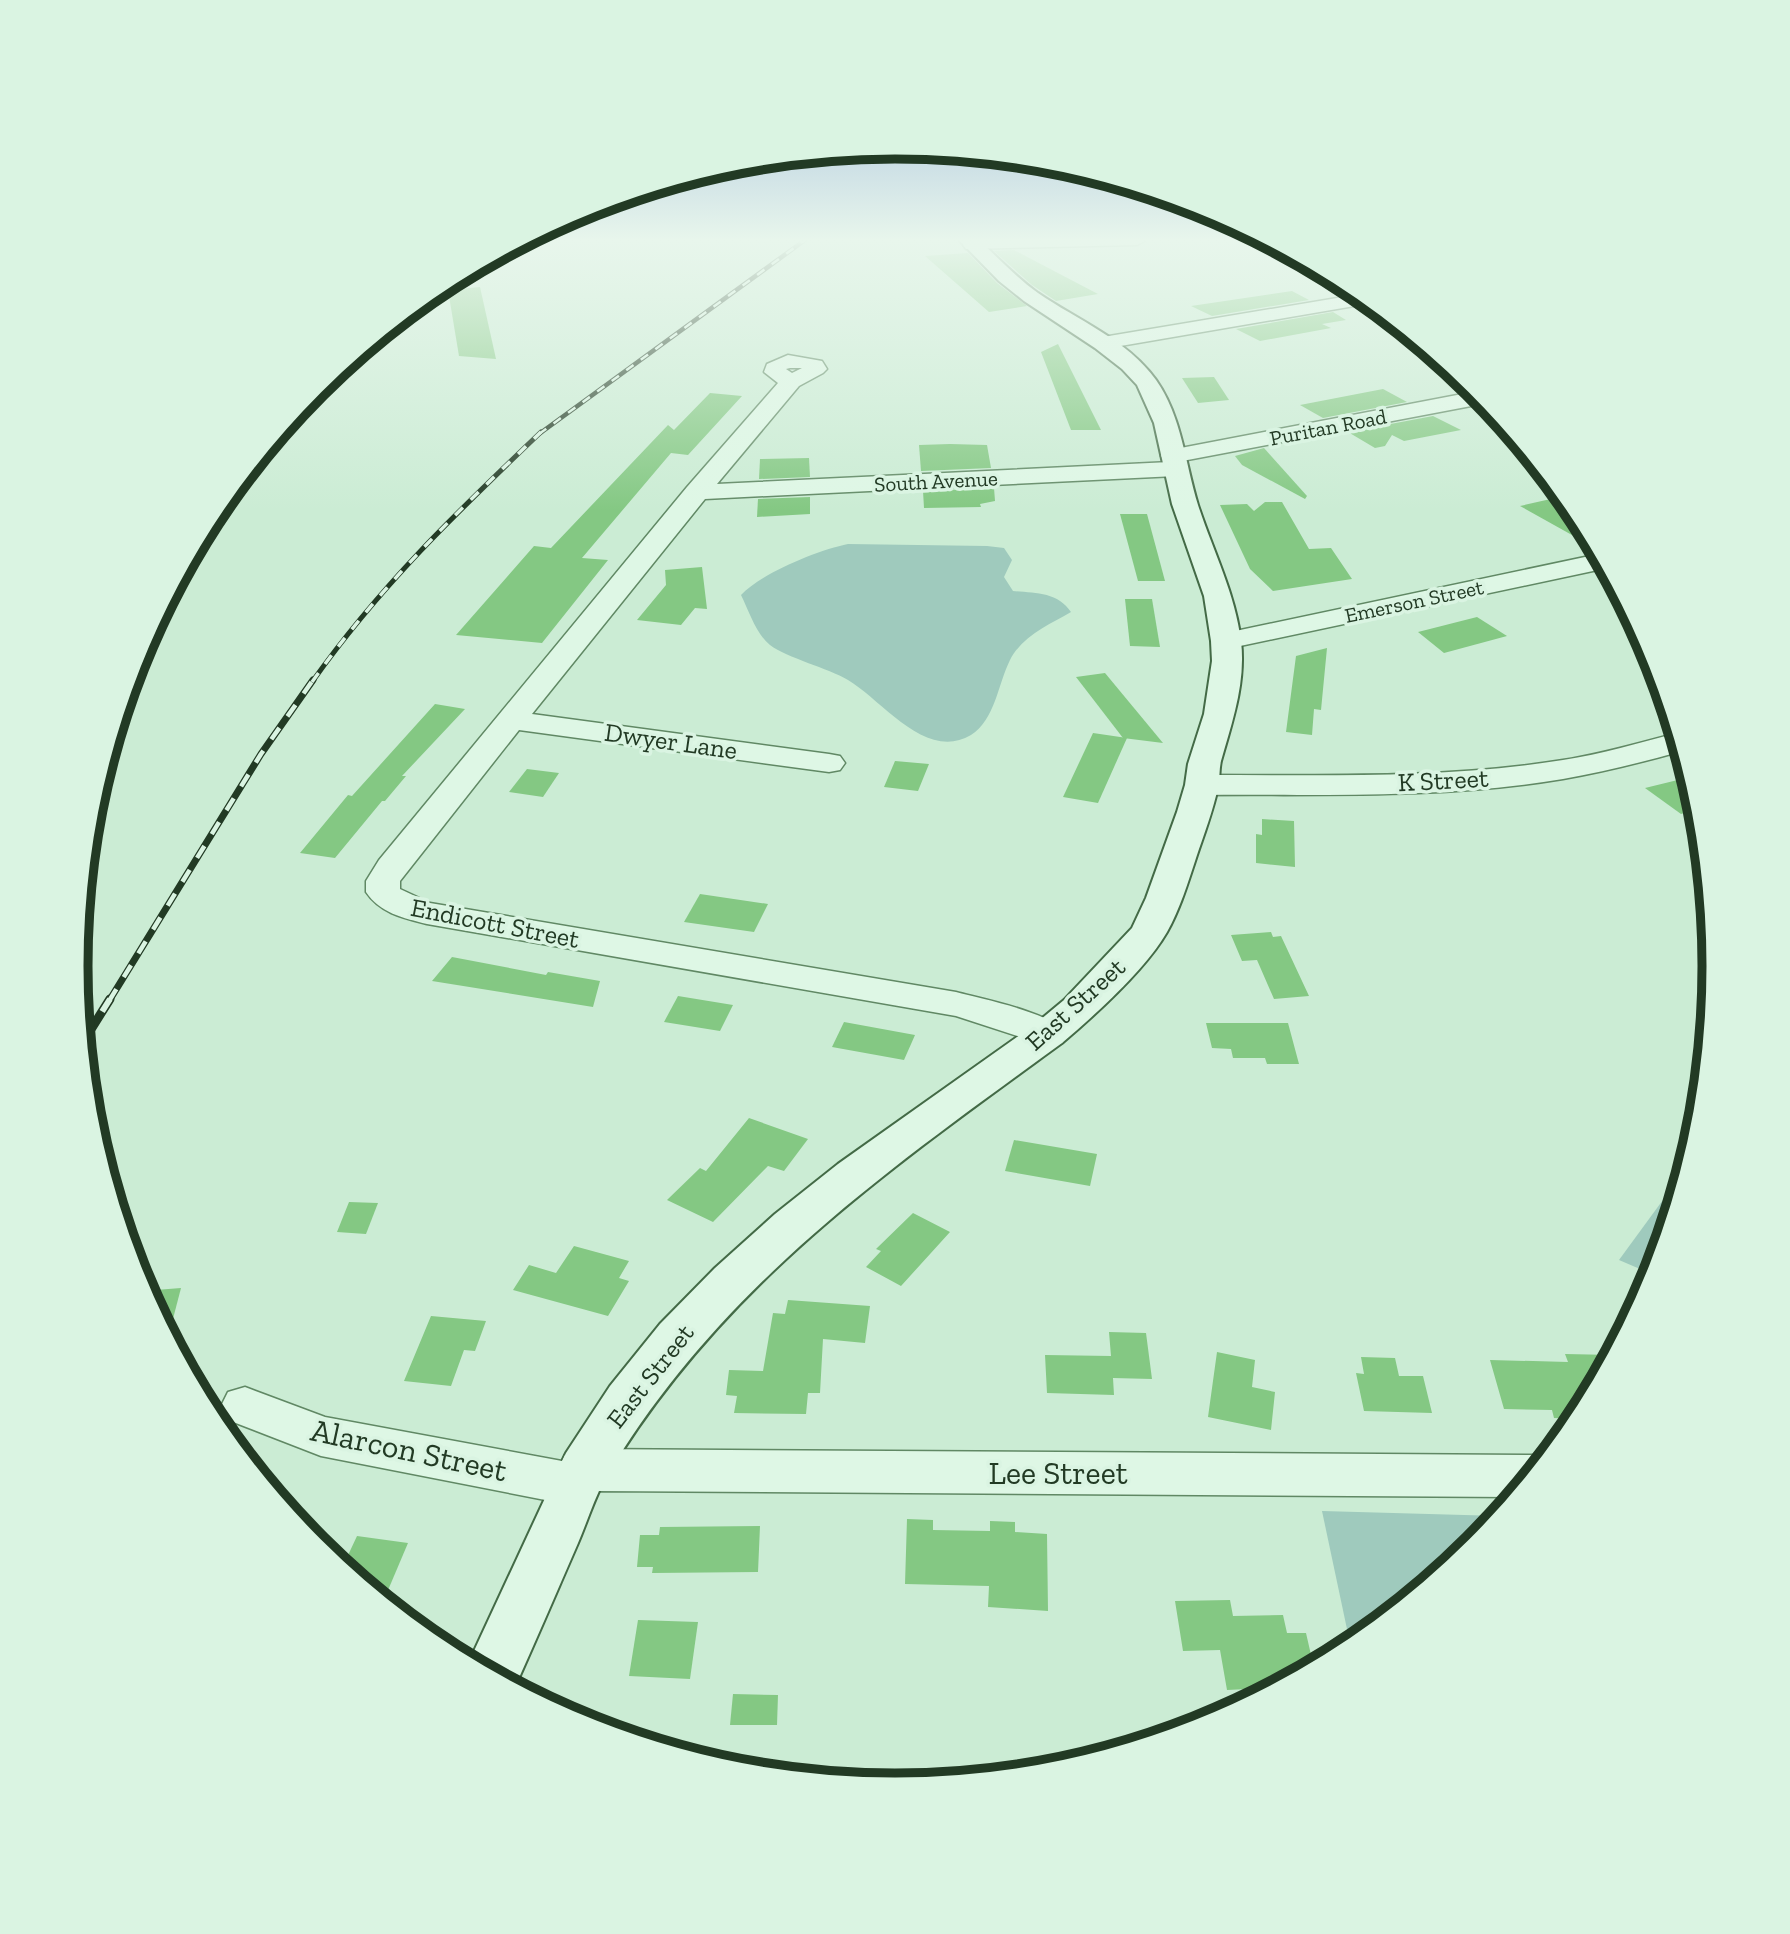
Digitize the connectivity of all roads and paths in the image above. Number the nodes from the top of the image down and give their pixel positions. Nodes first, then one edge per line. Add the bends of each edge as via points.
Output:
1 (1083, 330) edge
2 (1179, 330) edge
3 (1103, 343) junction
4 (791, 381) dead end
5 (1470, 400) edge
6 (1174, 463) junction
7 (695, 492) junction
8 (1594, 563) edge
9 (1226, 641) junction
10 (513, 720) junction
11 (1671, 744) edge
12 (828, 763) dead end
13 (1202, 785) junction
14 (1048, 1034) junction
15 (245, 1406) dead end
16 (1522, 1476) edge
17 (580, 1477) junction
18 (495, 1668) edge

1 - 3 street, East Street
2 - 3 street
3 - 6 street, East Street via 1147,383 1166,423
4 - 7 street, Endicott Street
5 - 6 street, Puritan Road
6 - 7 street, South Avenue
6 - 9 street, East Street via 1218,596
7 - 10 street, Endicott Street
8 - 9 street, Emerson Street
9 - 13 street, East Street via 1220,714
10 - 12 street, Dwyer Lane
10 - 14 street, Endicott Street via 391,867 383,892 391,901 477,922 956,1004
11 - 13 street, K Street via 1585,767 1491,778
13 - 14 street, East Street via 1177,865 1149,931 1078,1009
14 - 17 street, East Street via 818,1202 761,1252 662,1354
15 - 17 street, Alarcon Street via 321,1436
16 - 17 street, Lee Street
17 - 18 street, East Street

